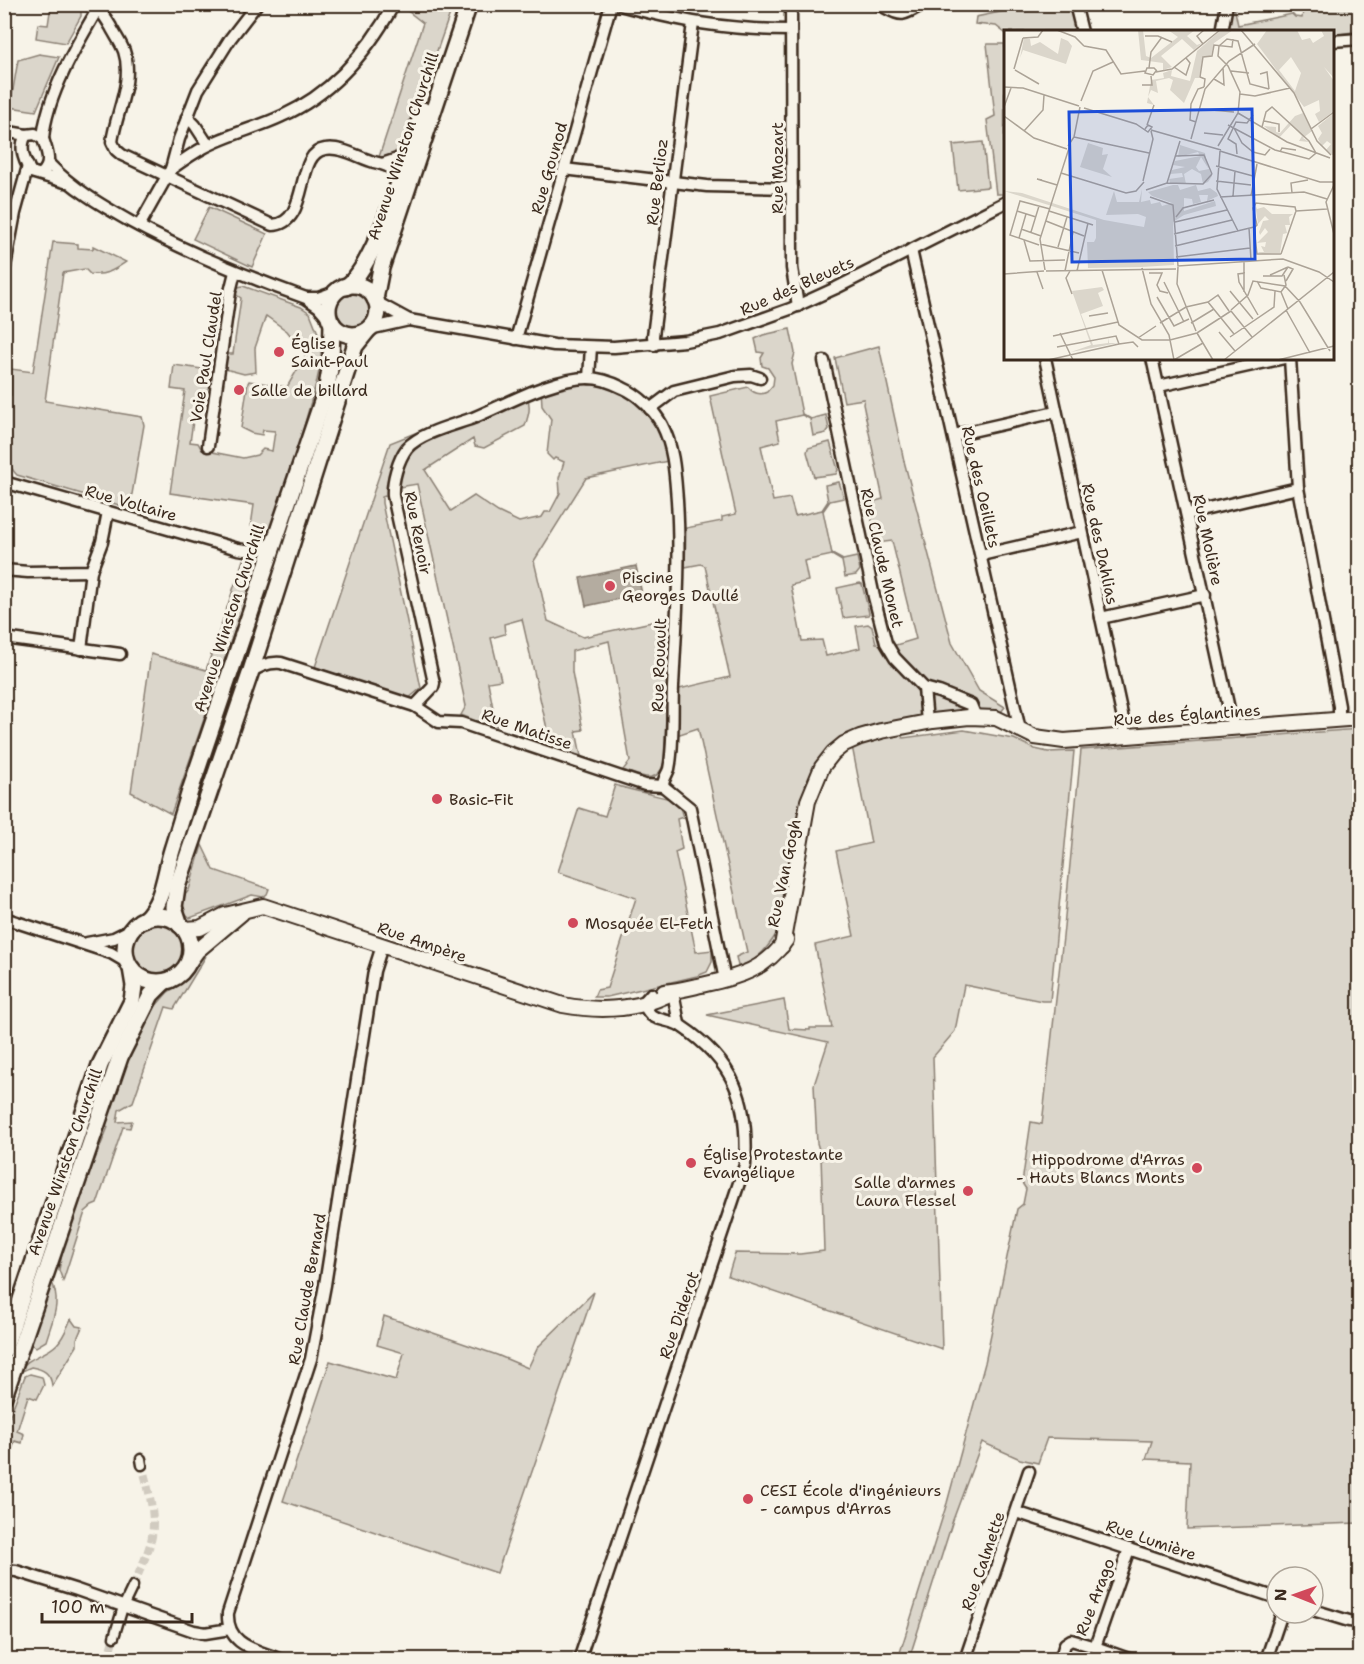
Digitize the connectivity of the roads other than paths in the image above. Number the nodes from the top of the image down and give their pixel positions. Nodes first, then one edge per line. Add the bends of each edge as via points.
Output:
1 (84, 4) edge
2 (257, 4) edge
3 (394, 4) edge
4 (458, 4) edge
5 (469, 4) edge
6 (611, 4) edge
7 (616, 4) edge
8 (791, 4) edge
9 (878, 4) edge
10 (923, 4) edge
11 (1075, 4) edge
12 (1227, 4) edge
13 (99, 6) edge
14 (693, 23) junction
15 (791, 30) junction
16 (1082, 30) edge
17 (1222, 30) edge
18 (1359, 39) edge
19 (1334, 41) edge
20 (45, 116) junction
21 (187, 117) junction
22 (4, 132) edge
23 (29, 134) junction
24 (43, 139) junction
25 (208, 145) junction
26 (22, 147) junction
27 (409, 151) junction
28 (49, 164) junction
29 (382, 164) junction
30 (28, 166) junction
31 (564, 169) junction
32 (169, 172) junction
33 (39, 174) junction
34 (399, 179) junction
35 (672, 182) junction
36 (68, 183) junction
37 (792, 188) junction
38 (22, 192) junction
39 (1004, 203) edge
40 (139, 226) junction
41 (911, 250) junction
42 (4, 272) edge
43 (235, 272) junction
44 (342, 289) junction
45 (306, 298) junction
46 (376, 300) junction
47 (798, 306) junction
48 (409, 320) junction
49 (331, 321) junction
50 (368, 330) junction
51 (516, 339) junction
52 (654, 345) junction
53 (591, 347) junction
54 (824, 360) dead end
55 (1045, 360) edge
56 (1152, 360) edge
57 (1275, 360) edge
58 (1290, 360) edge
59 (589, 378) junction
60 (760, 378) dead end
61 (1159, 386) junction
62 (650, 409) junction
63 (1056, 412) junction
64 (954, 435) junction
65 (208, 446) dead end
66 (4, 482) edge
67 (1298, 488) junction
68 (108, 512) junction
69 (1187, 514) junction
70 (1082, 532) junction
71 (274, 540) junction
72 (249, 551) junction
73 (981, 555) junction
74 (266, 565) junction
75 (4, 570) edge
76 (91, 571) junction
77 (1205, 596) junction
78 (1101, 618) junction
79 (4, 638) edge
80 (261, 639) junction
81 (81, 649) junction
82 (120, 654) dead end
83 (281, 663) junction
84 (250, 674) junction
85 (924, 688) junction
86 (415, 706) junction
87 (976, 717) junction
88 (1359, 718) edge
89 (1339, 720) junction
90 (927, 722) junction
91 (1233, 728) junction
92 (1020, 730) junction
93 (1124, 736) junction
94 (663, 786) junction
95 (248, 909) junction
96 (4, 918) edge
97 (138, 924) junction
98 (182, 927) junction
99 (83, 943) junction
100 (382, 946) junction
101 (782, 946) joint
102 (187, 965) junction
103 (130, 966) junction
104 (724, 980) junction
105 (164, 982) junction
106 (673, 992) junction
107 (648, 1004) junction
108 (678, 1024) junction
109 (4, 1350) edge
110 (4, 1396) edge
111 (1029, 1471) dead end
112 (1016, 1512) junction
113 (1129, 1549) junction
114 (4, 1563) edge
115 (10, 1570) edge
116 (133, 1586) tunnel mouth
117 (1265, 1594) edge
118 (123, 1607) junction
119 (1325, 1614) edge
120 (1359, 1623) edge
121 (1278, 1625) edge
122 (230, 1629) junction
123 (114, 1637) tunnel mouth
124 (1095, 1647) junction
125 (281, 1659) edge
126 (579, 1659) edge
127 (965, 1659) edge
128 (1060, 1659) edge
129 (1132, 1659) edge
130 (1266, 1659) edge

1 - 13 street
2 - 21 street via 209,71
3 - 25 street via 366,47 334,83 284,116
4 - 27 main road, Avenue Winston Churchill
5 - 46 main road, Avenue Winston Churchill via 381,268
6 - 31 street, Rue Gounod
7 - 14 street
8 - 15 street, Rue Mozart
9 - 10 street via 900,14 910,14
11 - 16 street
12 - 17 street
13 - 20 street
13 - 32 street via 126,60 127,73 112,142 116,150 133,161
14 - 15 street
14 - 35 street, Rue Berlioz
15 - 37 street, Rue Mozart
18 - 19 street
20 - 23 street
20 - 24 street
21 - 25 street
21 - 32 street
22 - 23 street
22 - 26 street
23 - 24 street
23 - 26 street
24 - 28 street
25 - 32 street
26 - 30 street
27 - 29 street
27 - 34 main road, Avenue Winston Churchill
28 - 33 street
28 - 36 street
29 - 32 street via 332,148 318,151 310,161 290,219 281,225 272,225
29 - 34 street via 396,172
30 - 33 street via 31,172
30 - 38 street
31 - 35 street
31 - 51 street, Rue Gounod
32 - 40 street
33 - 36 street
33 - 38 street
34 - 44 main road, Avenue Winston Churchill via 360,272
35 - 37 street via 725,188
35 - 52 street, Rue Berlioz
36 - 40 street
37 - 47 street, Rue Mozart via 792,268
38 - 42 street
39 - 41 street, Rue des Bleuets
40 - 43 street
41 - 47 street, Rue des Bleuets
41 - 64 street, Rue des Oeillets
43 - 45 street
43 - 65 street, Voie Paul Claudel
44 - 45 street
44 - 46 main road via 363,288
44 - 49 main road via 332,297
45 - 49 street
46 - 48 street, Rue des Bleuets
46 - 50 main road via 376,318
47 - 52 street, Rue des Bleuets via 720,334
48 - 50 street, Rue des Bleuets
48 - 51 street, Rue des Bleuets
49 - 50 main road via 348,334
49 - 71 main road, Avenue Winston Churchill via 332,363 327,387
50 - 80 main road via 350,361
51 - 53 street, Rue des Bleuets
52 - 53 street, Rue des Bleuets
53 - 59 street
54 - 85 street, Rue Claude Monet via 886,643
55 - 63 street, Rue des Dahlias
56 - 61 street, Rue Molière
57 - 61 street
58 - 67 street
59 - 62 street, Rue Rouault via 629,390
59 - 86 street, Rue Renoir via 541,388 423,437 407,448 393,496 434,683
60 - 62 street via 735,376 674,391
61 - 69 street, Rue Molière
62 - 94 street, Rue Rouault via 662,425 673,460 679,529 669,770
63 - 64 street
63 - 70 street, Rue des Dahlias
64 - 73 street, Rue des Oeillets
66 - 68 street, Rue Voltaire
67 - 69 street
67 - 89 street
68 - 72 street, Rue Voltaire
68 - 76 street
69 - 77 street, Rue Molière
70 - 73 street
70 - 78 street, Rue des Dahlias
71 - 72 street
71 - 74 main road, Avenue Winston Churchill
72 - 74 street, Rue Voltaire
73 - 92 street, Rue des Oeillets
74 - 97 main road, Avenue Winston Churchill via 188,797 161,895 153,911
75 - 76 street
76 - 81 street
77 - 78 street
77 - 91 street, Rue Molière
78 - 93 street, Rue des Dahlias
79 - 81 street
80 - 83 street via 267,653
80 - 84 main road
81 - 82 street
83 - 84 street via 260,666
83 - 86 street, Rue Matisse
84 - 98 main road via 177,886 174,907
85 - 87 street, Rue Claude Monet via 970,705
85 - 90 street
86 - 94 street, Rue Matisse via 439,722 461,723 645,784
87 - 90 street, Rue Van Gogh
87 - 92 street, Rue Van Gogh via 996,718
88 - 89 street, Rue des Églantines
89 - 91 street, Rue des Églantines
90 - 101 street, Rue Van Gogh via 860,737 844,744 822,767 808,801
91 - 93 street, Rue des Églantines
92 - 93 street, Rue des Églantines via 1051,740
94 - 104 street via 690,808
95 - 98 street, Rue Ampère via 200,928
95 - 100 street, Rue Ampère via 267,907
95 - 102 street via 197,951
96 - 99 street
97 - 98 main road via 156,916
97 - 99 street via 108,940
97 - 103 main road via 128,936 125,948
98 - 102 main road via 191,944
99 - 103 street via 111,953
100 - 107 street, Rue Ampère via 562,1005 586,1008
100 - 122 street, Rue Claude Bernard via 374,971 315,1338 301,1393 229,1608
101 - 104 street, Rue Ampère via 754,970
102 - 105 main road via 176,977
103 - 105 main road via 136,975 148,981
103 - 109 main road, Avenue Winston Churchill via 133,996 100,1065
104 - 106 street, Rue Ampère
105 - 110 main road, Avenue Winston Churchill via 151,995 120,1057
106 - 107 street, Rue Ampère
106 - 108 street
107 - 108 street, Rue Diderot
108 - 126 street, Rue Diderot via 720,1058 731,1076 745,1117 745,1165
111 - 112 street, Rue Calmette
112 - 113 street, Rue Lumière
112 - 127 street, Rue Calmette
113 - 117 street, Rue Lumière
113 - 124 street, Rue Arago
114 - 115 street
115 - 118 street
116 - 118 street
118 - 122 street via 199,1632
118 - 123 street
119 - 120 street
121 - 130 street
122 - 125 street via 246,1647
124 - 128 street, Rue Arago via 1071,1640 1065,1644
124 - 129 street

